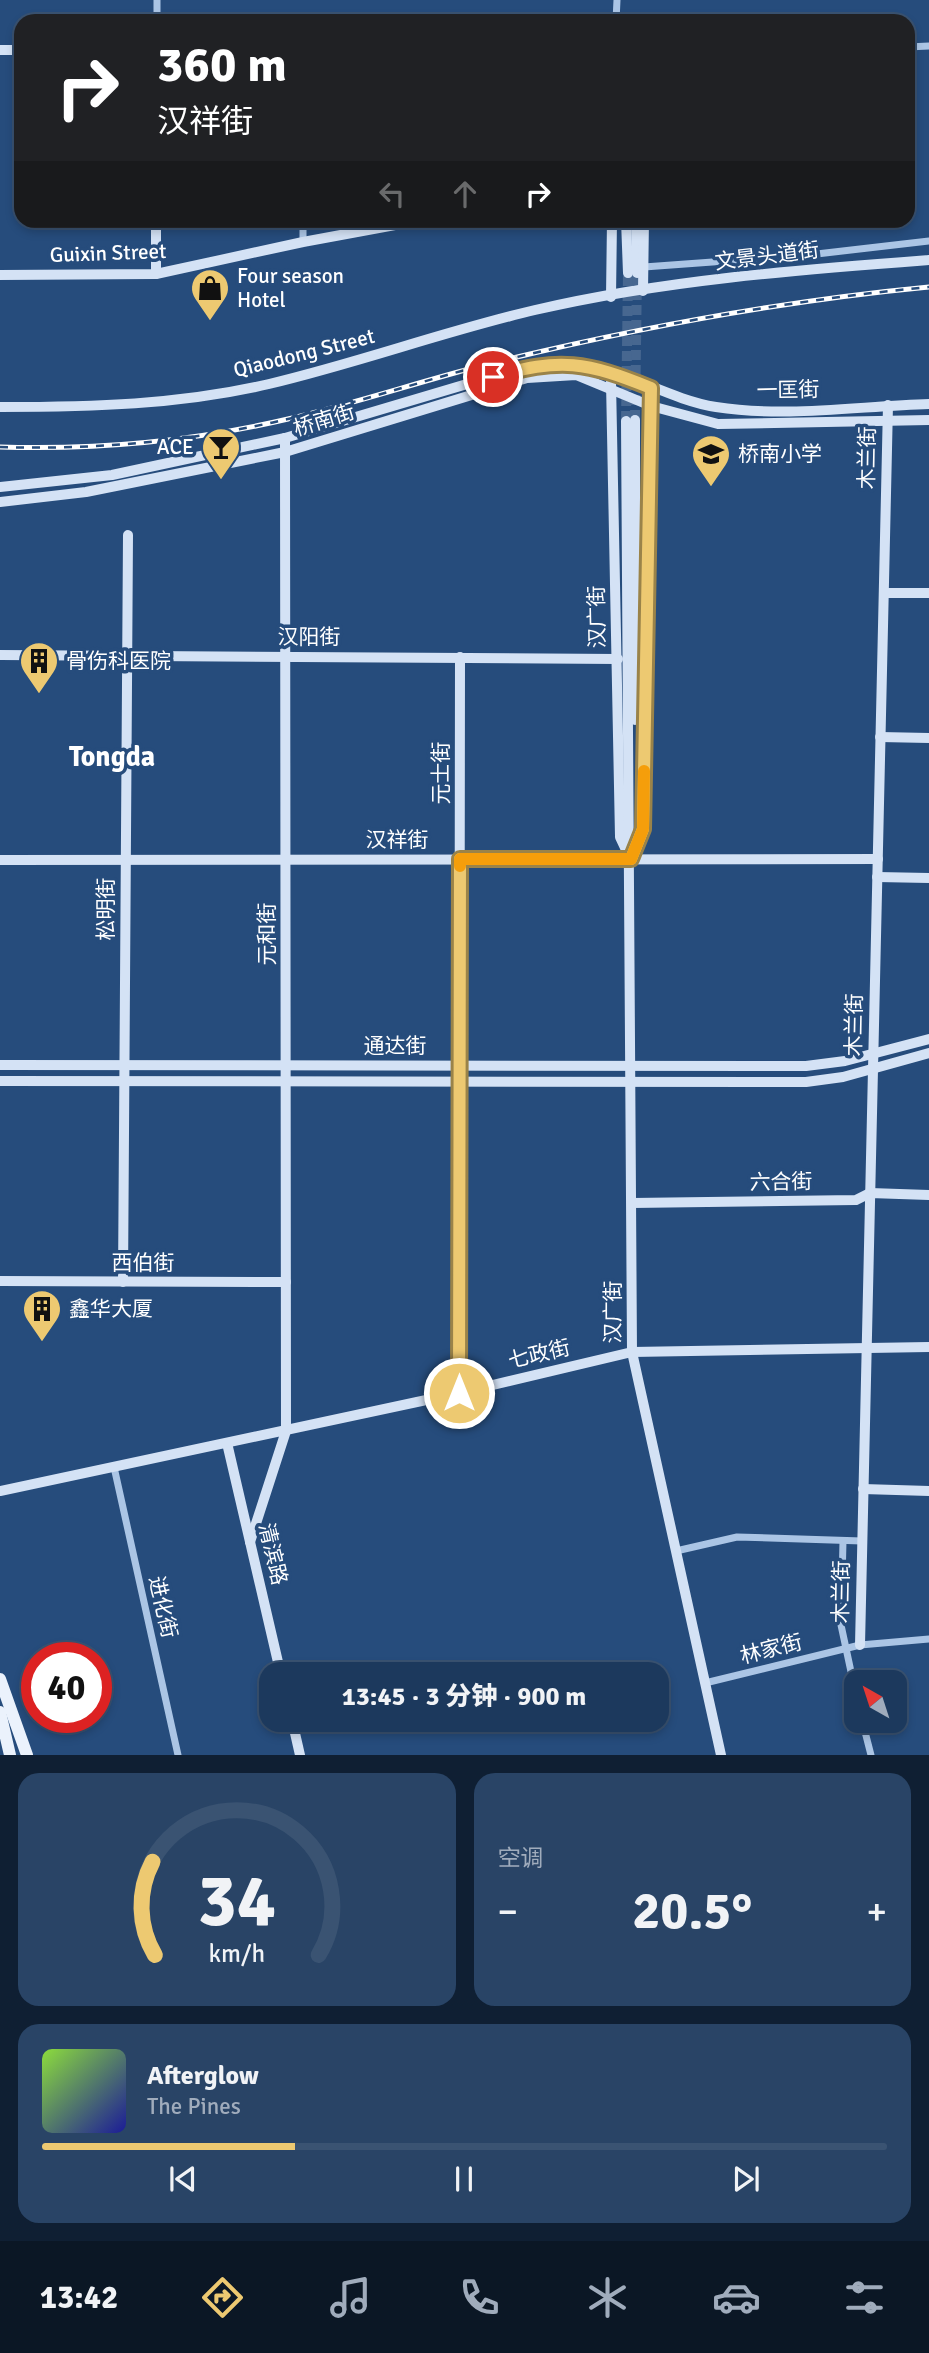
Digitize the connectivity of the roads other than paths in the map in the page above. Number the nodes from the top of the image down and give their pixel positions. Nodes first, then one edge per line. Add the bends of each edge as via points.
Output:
1 (156, 228) edge
2 (303, 228) edge
3 (379, 228) edge
4 (612, 228) edge
5 (628, 228) edge
6 (636, 228) edge
7 (643, 228) edge
8 (929, 241) edge
9 (303, 242) junction
10 (929, 260) edge
11 (636, 271) junction
12 (156, 274) junction
13 (0, 275) edge
14 (643, 291) junction
15 (611, 296) junction
16 (610, 371) junction
17 (611, 387) junction
18 (651, 388) junction
19 (929, 404) edge
20 (888, 405) junction
21 (651, 406) junction
22 (0, 407) edge
23 (631, 420) tunnel mouth
24 (888, 420) junction
25 (929, 420) edge
26 (285, 438) junction
27 (285, 452) junction
28 (0, 487) edge
29 (0, 502) edge
30 (128, 535) dead end
31 (884, 593) junction
32 (929, 593) edge
33 (0, 655) edge
34 (127, 655) junction
35 (286, 656) junction
36 (460, 657) junction
37 (618, 659) junction
38 (880, 737) junction
39 (929, 738) edge
40 (286, 859) junction
41 (460, 859) junction
42 (631, 859) junction
43 (878, 859) junction
44 (0, 860) edge
45 (126, 860) junction
46 (877, 877) junction
47 (929, 878) edge
48 (929, 1039) edge
49 (873, 1052) junction
50 (929, 1053) edge
51 (0, 1065) edge
52 (125, 1065) junction
53 (286, 1065) junction
54 (460, 1065) junction
55 (632, 1065) junction
56 (873, 1069) junction
57 (286, 1079) junction
58 (125, 1080) junction
59 (0, 1081) edge
60 (459, 1082) junction
61 (632, 1083) junction
62 (870, 1193) junction
63 (929, 1195) edge
64 (632, 1203) junction
65 (0, 1281) edge
66 (123, 1282) junction
67 (286, 1282) junction
68 (929, 1347) edge
69 (866, 1348) junction
70 (632, 1352) junction
71 (459, 1393) junction
72 (286, 1431) junction
73 (227, 1443) junction
74 (114, 1467) junction
75 (863, 1489) junction
76 (929, 1490) edge
77 (0, 1491) edge
78 (844, 1541) junction
79 (862, 1541) junction
80 (250, 1542) junction
81 (676, 1551) junction
82 (929, 1639) edge
83 (859, 1645) junction
84 (844, 1649) junction
85 (278, 1662) edge
86 (849, 1670) edge
87 (0, 1679) edge
88 (705, 1683) junction
89 (0, 1712) edge
90 (295, 1732) edge
91 (865, 1733) edge
92 (10, 1755) edge
93 (27, 1755) edge
94 (178, 1755) edge
95 (300, 1755) edge
96 (722, 1755) edge
97 (871, 1755) edge

1 - 12 street
2 - 9 street
3 - 9 street, Guixin Street
4 - 15 street
5 - 11 street
6 - 11 street
7 - 11 street
8 - 11 street
9 - 12 street, Guixin Street
10 - 14 street, 文景头道街 via 780,271
11 - 14 street
12 - 13 street, Guixin Street
14 - 15 street, 文景头道街
15 - 22 street, Qiaodong Street via 535,310 267,384 180,401
16 - 17 street, 汉广街
16 - 18 street, 桥南街
16 - 26 street, 桥南街 via 573,363 531,365
17 - 21 street, 桥南街
17 - 27 street, 桥南街 via 576,375 527,378
17 - 37 street, 汉广街
18 - 20 street, 一匡街 via 715,407 767,411
18 - 21 street, 汉广街
19 - 20 street, 一匡街
20 - 24 street, 木兰街
21 - 24 street, 一匡街 via 718,424
21 - 42 street, 汉广街 via 643,829
23 - 42 street, 汉广街 via 626,650
24 - 25 street, 一匡街
24 - 31 street, 木兰街
26 - 27 street, 元和街
26 - 28 street, 桥南街 via 112,475
27 - 29 street, 桥南街 via 86,492
27 - 35 street, 元和街
30 - 34 street, 松明街
31 - 32 street
31 - 38 street, 木兰街
33 - 34 street, 汉阳街
34 - 35 street, 汉阳街
34 - 45 street, 松明街
35 - 36 street, 汉阳街
35 - 40 street, 元和街
36 - 37 street, 汉阳街
36 - 41 street, 元士街
37 - 42 street, 汉广街 via 620,837
38 - 39 street
38 - 43 street, 木兰街
40 - 41 street, 汉祥街
40 - 45 street, 汉祥街
40 - 53 street, 元和街
41 - 42 street, 汉祥街
41 - 54 street, 元士街
42 - 43 street, 汉祥街
42 - 55 street, 汉广街
43 - 46 street, 木兰街
44 - 45 street, 汉祥街
45 - 52 street, 松明街
46 - 47 street
46 - 49 street, 木兰街
48 - 49 street, 通达街
49 - 55 street, 通达街 via 806,1066
49 - 56 street, 木兰街
50 - 56 street, 通达街
51 - 52 street, 通达街
52 - 53 street, 通达街
52 - 58 street, 松明街
53 - 54 street, 通达街
53 - 57 street, 元和街
54 - 55 street, 通达街
54 - 60 street, 元士街
55 - 61 street, 汉广街
56 - 61 street, 通达街 via 806,1082
56 - 62 street, 木兰街
57 - 58 street, 通达街
57 - 60 street, 通达街
57 - 67 street, 元和街
58 - 59 street, 通达街
58 - 66 street, 松明街
60 - 61 street, 通达街
60 - 71 street, 元士街
61 - 64 street, 汉广街
62 - 63 street, 六合街
62 - 64 street, 六合街 via 856,1200
62 - 69 street, 木兰街
64 - 70 street, 汉广街
65 - 66 street, 西伯街
66 - 67 street, 西伯街
67 - 72 street, 元和街
68 - 69 street, 七政街
69 - 70 street, 七政街
69 - 75 street, 木兰街
70 - 71 street, 七政街
70 - 81 street, 汉广街
71 - 72 street, 七政街
72 - 73 street, 七政街
72 - 80 street, 元和街
73 - 74 street, 七政街
73 - 80 street, 清滨路
74 - 77 street, 七政街
74 - 94 street, 进化街
75 - 76 street
75 - 79 street, 木兰街
78 - 79 street
78 - 81 street via 737,1537
78 - 84 street
79 - 83 street, 木兰街
80 - 85 street, 清滨路
81 - 88 street, 汉广街
82 - 83 street, 林家街
83 - 84 street, 林家街
84 - 86 street
84 - 88 street, 林家街
87 - 93 main road
88 - 96 street, 汉广街
89 - 92 main road
90 - 95 street
91 - 97 street

